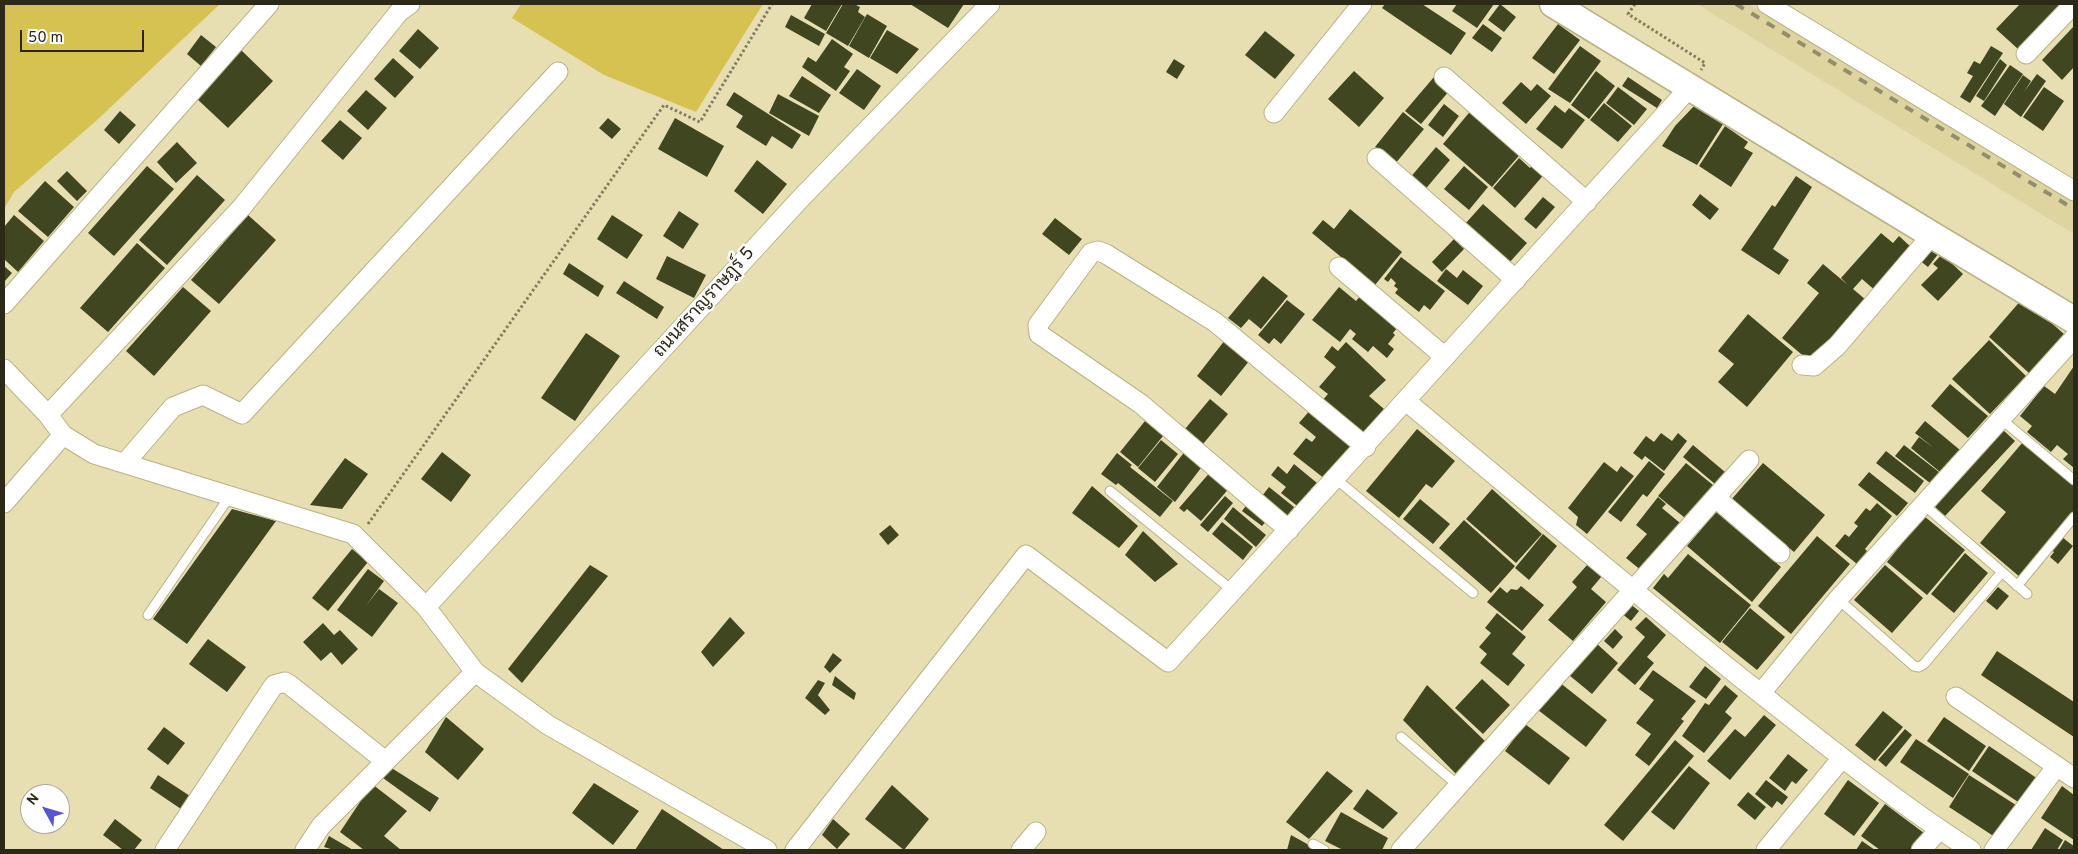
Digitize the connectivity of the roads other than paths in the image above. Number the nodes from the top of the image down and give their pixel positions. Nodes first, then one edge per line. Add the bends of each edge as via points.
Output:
1 (269, 4) edge
2 (410, 4) edge
3 (990, 4) edge
4 (1362, 4) edge
5 (1554, 4) edge
6 (1767, 4) edge
7 (2074, 4) edge
8 (2026, 54) dead end
9 (558, 72) dead end
10 (1444, 77) dead end
11 (1690, 86) junction
12 (1274, 112) dead end
13 (1377, 158) dead end
14 (2074, 191) edge
15 (1587, 202) junction
16 (1932, 235) junction
17 (1339, 267) dead end
18 (1516, 280) junction
19 (4, 304) edge
20 (2074, 320) edge
21 (2074, 338) edge
22 (1445, 357) junction
23 (1802, 365) dead end
24 (4, 368) edge
25 (1406, 401) junction
26 (48, 416) junction
27 (2000, 419) junction
28 (63, 435) junction
29 (1366, 447) junction
30 (1749, 460) dead end
31 (125, 464) junction
32 (1336, 478) junction
33 (2074, 480) edge
34 (1110, 491) dead end
35 (230, 496) junction
36 (1716, 498) junction
37 (4, 503) edge
38 (1924, 505) junction
39 (2074, 517) edge
40 (1289, 530) junction
41 (1780, 553) dead end
42 (2002, 572) junction
43 (2017, 586) junction
44 (1233, 590) junction
45 (1634, 591) junction
46 (1472, 593) dead end
47 (2027, 594) dead end
48 (1838, 599) junction
49 (426, 607) junction
50 (148, 615) dead end
51 (475, 672) junction
52 (1761, 693) junction
53 (1956, 697) dead end
54 (1401, 737) dead end
55 (1842, 758) junction
56 (384, 760) junction
57 (2056, 767) junction
58 (2074, 778) edge
59 (1460, 787) junction
60 (1939, 830) junction
61 (1036, 832) dead end
62 (1313, 844) dead end
63 (165, 850) edge
64 (306, 850) edge
65 (767, 850) edge
66 (796, 850) edge
67 (1021, 850) edge
68 (1324, 850) edge
69 (1401, 850) edge
70 (1766, 850) edge
71 (1921, 850) edge
72 (1971, 850) edge
73 (1994, 850) edge

1 - 19 street
2 - 26 street via 399,12 242,206
3 - 49 street, ถนนสราญราษฎร์ 5 via 801,198
4 - 12 street
5 - 11 street
6 - 14 street
7 - 8 street
9 - 31 street via 242,414 203,394 173,407
10 - 15 street
11 - 15 street
11 - 16 street
13 - 18 street
15 - 18 street
16 - 20 street
16 - 23 street via 1837,346 1814,366
17 - 22 street
18 - 22 street
21 - 27 street
22 - 25 street
24 - 26 street
25 - 29 street
25 - 45 street
26 - 28 street
27 - 33 lane
27 - 38 street
28 - 31 street via 94,454
28 - 37 street
29 - 32 street
29 - 40 street via 1215,322 1102,252 1091,253 1038,325 1039,334 1141,404
30 - 36 street
31 - 35 street
32 - 40 street
32 - 46 lane
34 - 44 lane
35 - 49 street via 353,534
35 - 50 lane
36 - 41 street
36 - 45 street
38 - 42 lane
38 - 48 street
39 - 43 lane
40 - 44 street
42 - 43 lane
42 - 48 lane via 1919,667
43 - 47 lane
44 - 66 street via 1168,662 1026,555
45 - 52 street
45 - 59 street
48 - 52 street
49 - 51 street
51 - 56 street
51 - 65 street via 548,725
52 - 55 street
53 - 57 street
54 - 59 lane
55 - 60 street
55 - 70 street
56 - 63 street via 290,685 284,682 274,684
56 - 64 street via 321,826
57 - 58 street
57 - 73 street
59 - 69 street
60 - 71 street
60 - 72 street
61 - 67 street
62 - 68 lane

